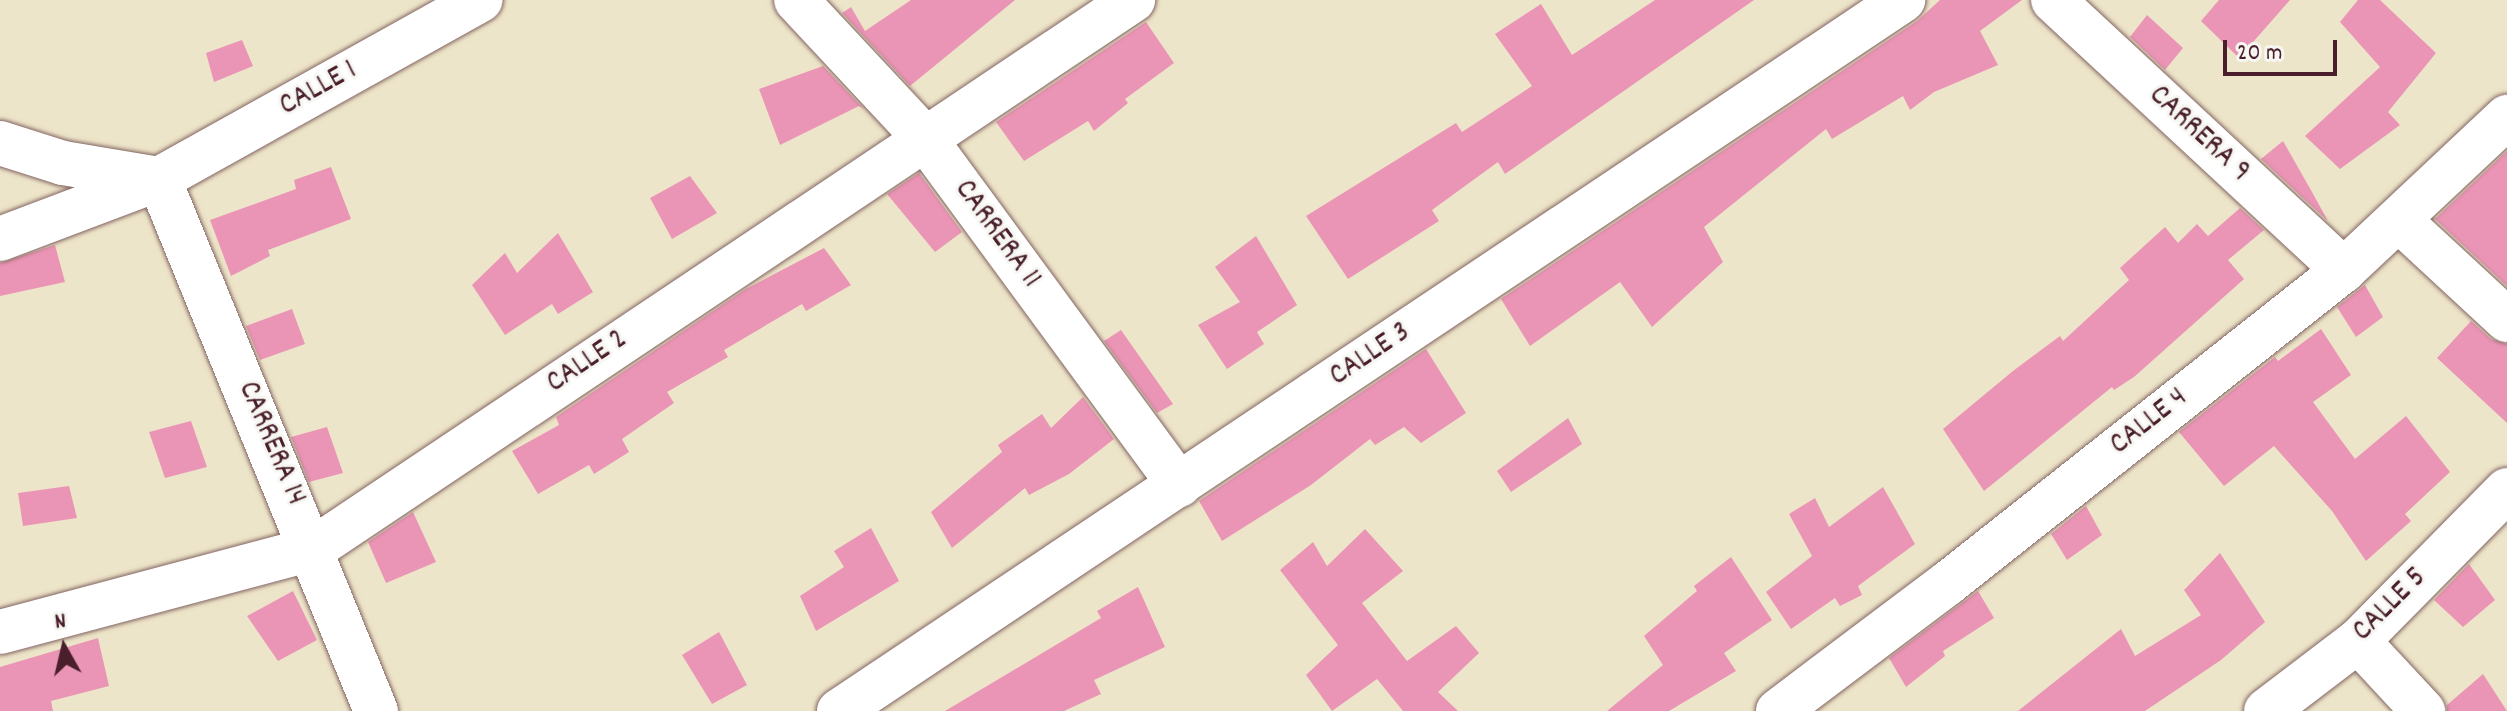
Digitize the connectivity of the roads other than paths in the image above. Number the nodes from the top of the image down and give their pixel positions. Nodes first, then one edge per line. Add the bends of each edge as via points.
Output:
1 (480, 0) edge
2 (796, 0) edge
3 (1133, 0) edge
4 (1903, 0) edge
5 (2053, 0) edge
6 (2507, 117) edge
7 (923, 136) junction
8 (0, 143) edge
9 (159, 179) junction
10 (2400, 221) junction
11 (0, 239) edge
12 (2344, 270) junction
13 (2507, 320) edge
14 (1179, 485) junction
15 (2507, 490) edge
16 (313, 549) junction
17 (0, 632) edge
18 (2358, 641) junction
19 (376, 711) edge
20 (839, 711) edge
21 (1778, 711) edge
22 (2266, 711) edge
23 (2423, 711) edge

1 - 9 street, CALLE 1
2 - 7 street, CARRERA 11
3 - 7 street, CALLE 2
4 - 14 street, CALLE 3
5 - 12 street, CARRERA 9
6 - 10 street, CALLE 4
7 - 14 street, CARRERA 11
7 - 16 street, CALLE 2
8 - 9 street via 63,163
9 - 11 street, CALLE 1
9 - 16 street, CARRERA 14
10 - 12 street, CALLE 4
10 - 13 street
12 - 21 street, CALLE 4
14 - 20 street, CALLE 3
15 - 18 street, CALLE 5
16 - 17 street, CALLE 2
16 - 19 street, CARRERA 14
18 - 22 street, CALLE 5
18 - 23 street

